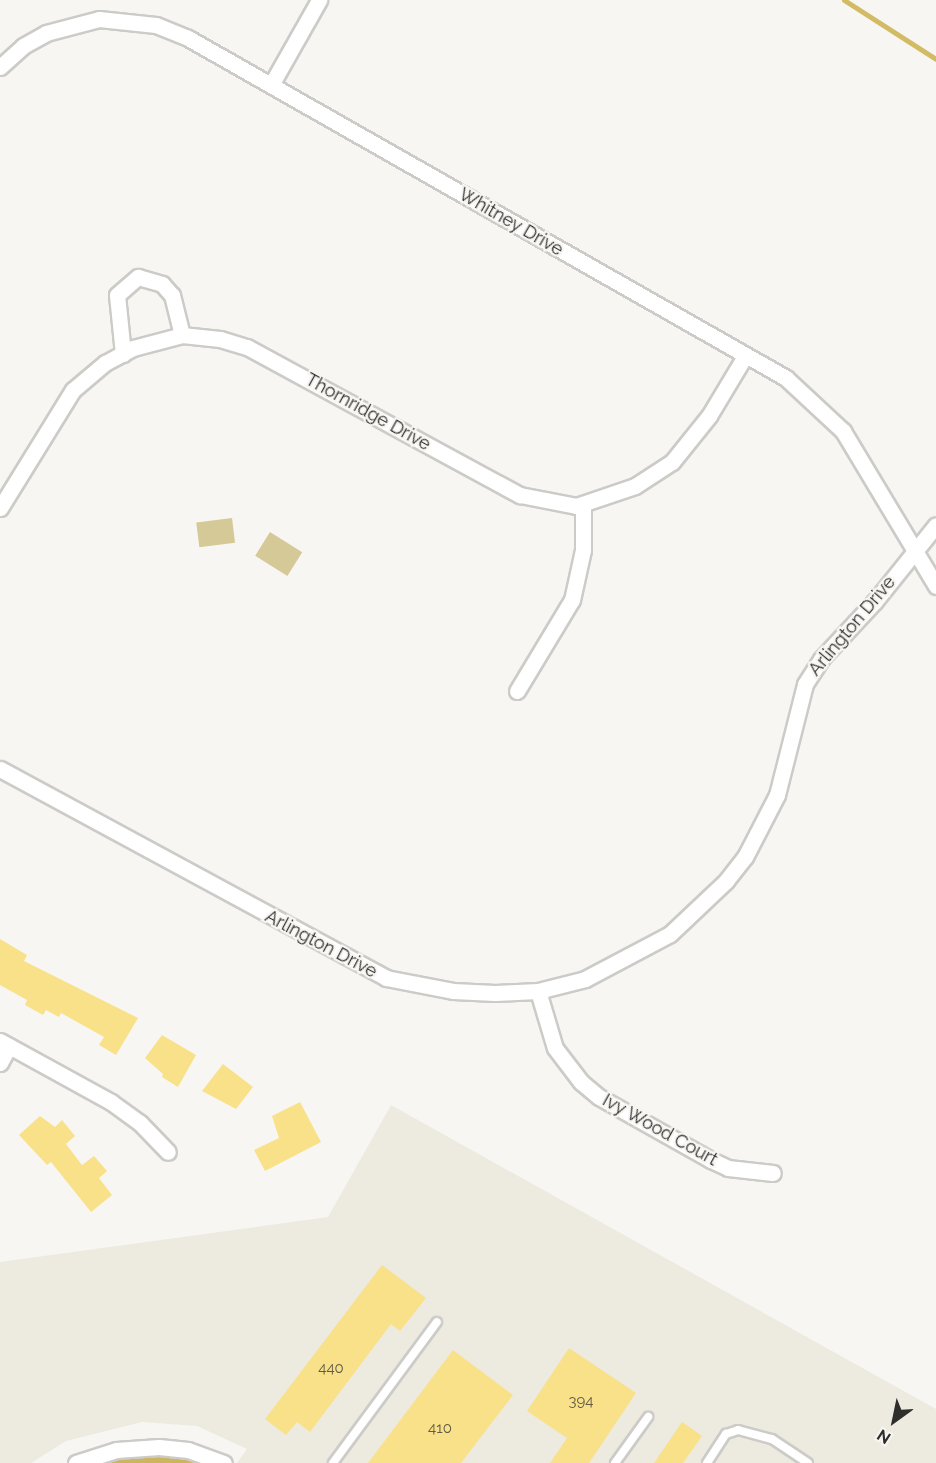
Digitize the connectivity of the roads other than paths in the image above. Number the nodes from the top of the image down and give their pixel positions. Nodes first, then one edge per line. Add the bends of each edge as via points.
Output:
1 (319, 0) edge
2 (0, 67) edge
3 (271, 85) junction
4 (182, 335) junction
5 (123, 354) junction
6 (745, 356) junction
7 (583, 504) junction
8 (0, 508) edge
9 (936, 525) edge
10 (914, 550) junction
11 (936, 586) edge
12 (517, 691) dead end
13 (0, 769) edge
14 (538, 991) junction
15 (5, 1043) edge
16 (0, 1063) edge
17 (168, 1152) dead end
18 (773, 1173) dead end
19 (437, 1322) dead end
20 (648, 1416) dead end
21 (76, 1463) edge
22 (224, 1463) edge
23 (333, 1463) edge
24 (615, 1463) edge
25 (708, 1463) edge
26 (808, 1463) edge

1 - 3 street
2 - 3 street, Whitney Drive via 23,46 46,33 70,24 123,19 156,25 188,38
3 - 6 street, Whitney Drive
4 - 5 street, Thornridge Drive
4 - 5 street via 172,295 162,284 138,277 117,295
4 - 7 street, Thornridge Drive via 219,339 258,352 520,495
5 - 8 street, Thornridge Drive via 73,390
6 - 7 street, Thornridge Drive via 709,416 672,462 635,486
6 - 10 street, Whitney Drive via 786,378 843,430
7 - 12 street via 583,550 572,600
9 - 10 street, Arlington Drive
10 - 11 street, Whitney Drive
10 - 14 street, Arlington Drive via 875,601 821,659 805,684 777,795 745,857 726,881 670,934 634,956 585,979
13 - 14 street, Arlington Drive via 386,978 453,991
14 - 18 street, Ivy Wood Court via 555,1048 581,1082 599,1096 720,1164
15 - 16 street
15 - 17 street via 111,1102 140,1123
19 - 23 lane
20 - 24 lane
21 - 22 street via 116,1450 159,1447 188,1450
25 - 26 lane via 726,1434 738,1430 772,1439

